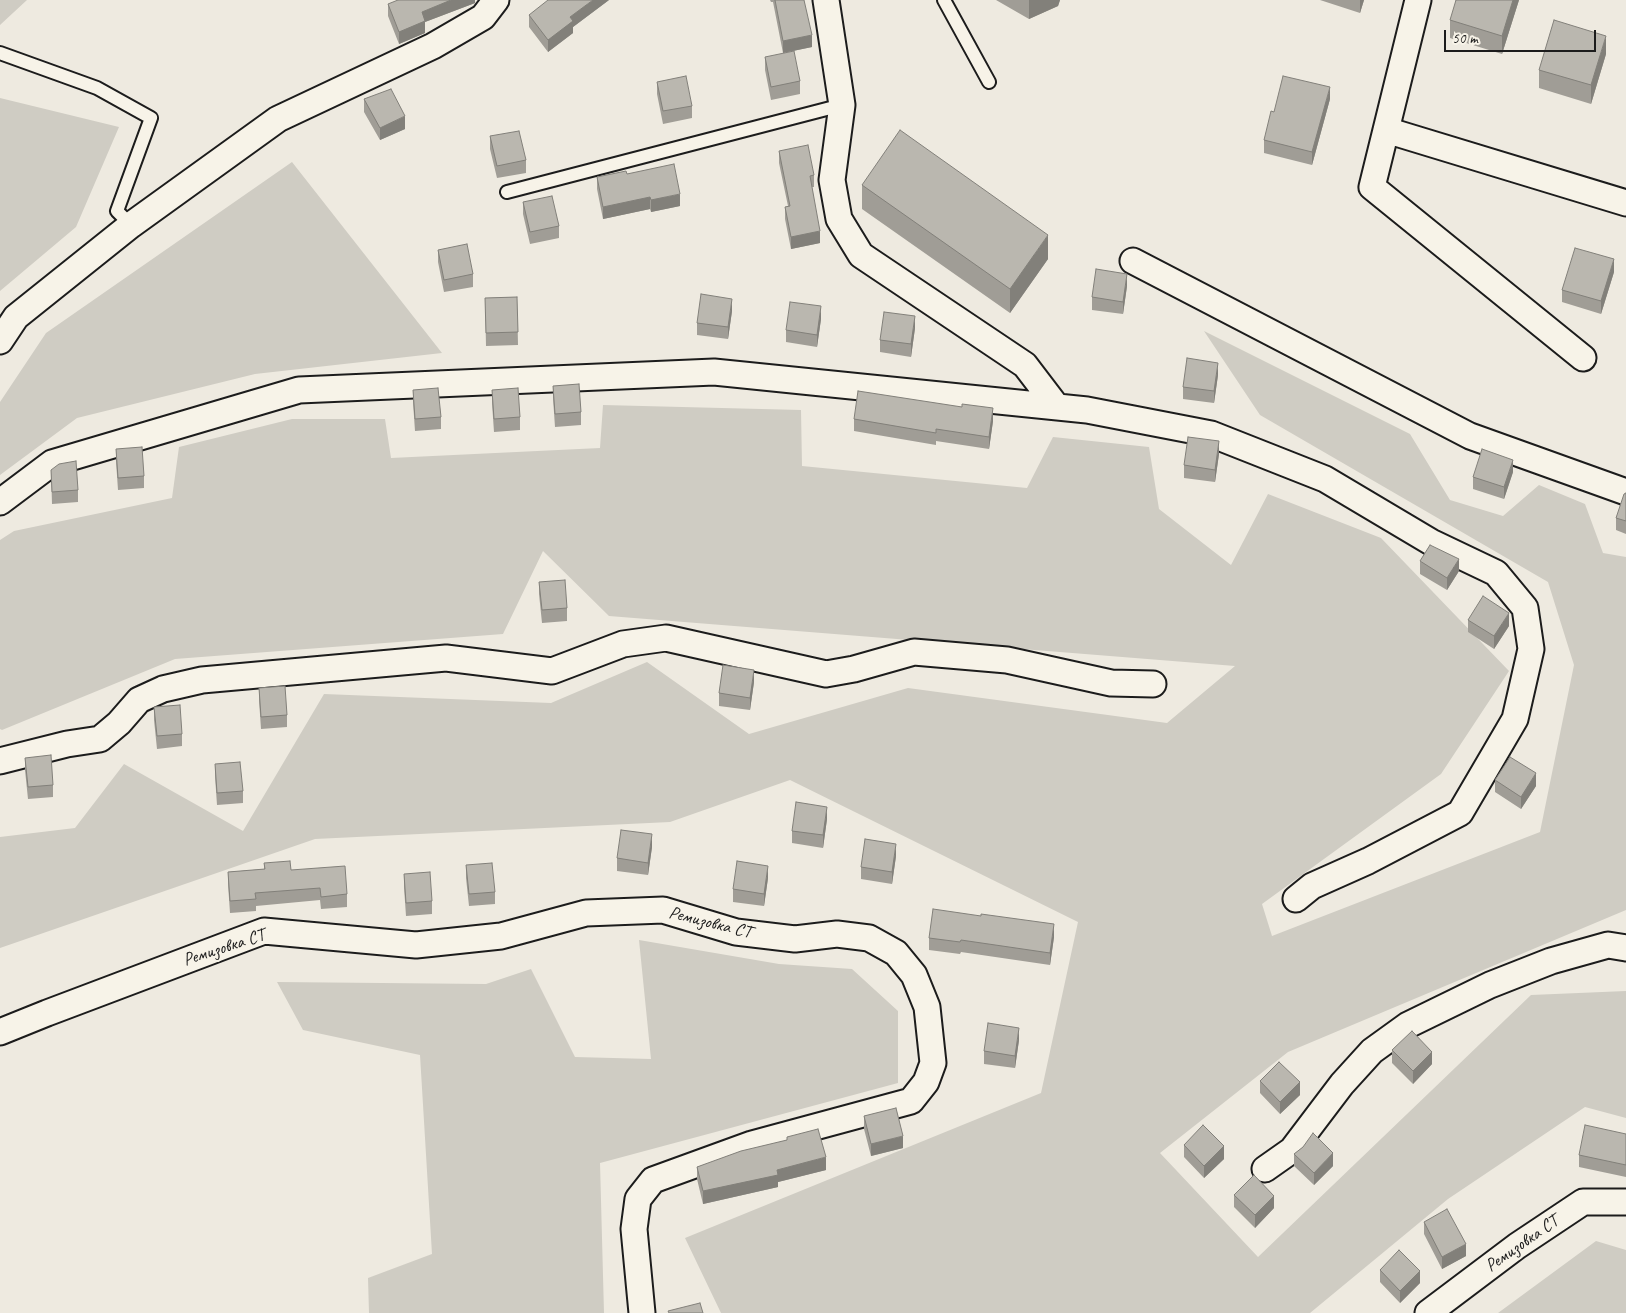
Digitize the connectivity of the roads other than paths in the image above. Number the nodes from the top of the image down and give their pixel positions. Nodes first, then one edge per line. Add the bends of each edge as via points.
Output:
1 (496, 0) edge
2 (826, 0) edge
3 (944, 0) edge
4 (1418, 0) edge
5 (0, 54) edge
6 (989, 82) dead end
7 (842, 104) junction
8 (1386, 130) junction
9 (507, 192) dead end
10 (1626, 203) edge
11 (131, 225) junction
12 (1134, 261) dead end
13 (0, 341) edge
14 (1583, 358) dead end
15 (1057, 407) junction
16 (1626, 492) edge
17 (0, 502) edge
18 (1153, 684) dead end
19 (0, 760) edge
20 (1296, 899) dead end
21 (1626, 948) edge
22 (0, 1032) edge
23 (1265, 1169) dead end
24 (1626, 1202) edge
25 (642, 1313) edge
26 (1428, 1313) edge

1 - 11 street via 483,18 433,46 278,119
2 - 7 street
3 - 6 lane
4 - 8 street
5 - 11 lane via 97,88 151,118 117,211
7 - 9 lane
7 - 15 street via 832,180 839,219 861,255 1025,365
8 - 10 street
8 - 14 street via 1372,187
11 - 13 street via 16,317
12 - 16 street via 1470,436
15 - 17 street via 714,372 299,390 52,463
15 - 20 street via 1211,434 1325,479 1431,542 1496,574 1525,608 1531,649 1515,719 1460,813 1312,886
18 - 19 street via 1111,683 1008,660 914,652 854,670 826,674 666,638 623,644 552,671 446,658 202,680 163,689 139,700 100,739
21 - 23 street via 1608,945 1551,961 1490,985 1408,1025 1372,1051 1342,1084 1292,1150
22 - 25 street, Ремизовка СТ via 264,931 416,945 501,936 586,913 663,910 736,932 796,939 837,934 869,938 896,953 914,975 927,1007 933,1063 926,1082 911,1101 752,1144 653,1180 638,1199 634,1229
24 - 26 street, Ремизовка СТ via 1583,1202 1517,1246

